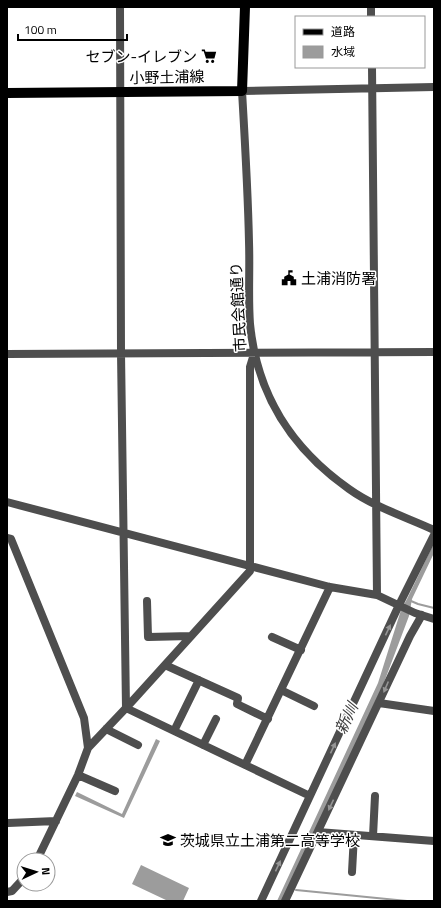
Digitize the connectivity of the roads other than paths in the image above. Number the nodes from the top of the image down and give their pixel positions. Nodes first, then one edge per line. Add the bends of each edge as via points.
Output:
1 (120, 7) edge
2 (245, 7) edge
3 (372, 68) edge
4 (434, 87) edge
5 (372, 88) junction
6 (242, 91) junction
7 (120, 92) junction
8 (7, 93) edge
9 (374, 352) junction
10 (434, 352) edge
11 (254, 353) junction
12 (7, 354) edge
13 (121, 354) junction
14 (7, 502) edge
15 (375, 504) junction
16 (434, 530) edge
17 (124, 532) junction
18 (434, 535) edge
19 (7, 538) edge
20 (251, 566) junction
21 (330, 588) junction
22 (377, 595) junction
23 (147, 601) dead end
24 (401, 606) junction
25 (419, 614) junction
26 (434, 619) edge
27 (191, 636) junction
28 (272, 637) dead end
29 (300, 650) junction
30 (166, 665) junction
31 (199, 680) junction
32 (281, 690) junction
33 (379, 703) junction
34 (314, 706) dead end
35 (126, 708) junction
36 (434, 711) edge
37 (216, 719) dead end
38 (268, 719) junction
39 (106, 729) junction
40 (174, 731) junction
41 (138, 745) dead end
42 (203, 745) junction
43 (88, 748) junction
44 (246, 765) junction
45 (78, 775) junction
46 (115, 791) dead end
47 (310, 796) junction
48 (375, 796) dead end
49 (56, 821) junction
50 (8, 823) edge
51 (318, 832) junction
52 (354, 835) junction
53 (373, 836) junction
54 (434, 841) edge
55 (41, 852) edge
56 (352, 872) dead end
57 (16, 887) edge
58 (7, 892) edge
59 (261, 901) edge
60 (285, 901) edge

1 - 7 street
2 - 6 main road
3 - 5 street
4 - 5 street
5 - 6 street
5 - 9 street
6 - 7 main road, 小野土浦線
6 - 11 street, 市民会館通り via 250,324
7 - 8 main road, 小野土浦線
7 - 13 street
9 - 10 street
9 - 11 street
9 - 15 street
11 - 13 street
11 - 15 street, 市民会館通り via 269,397 292,436 328,474
11 - 20 street via 250,367
12 - 13 street
13 - 17 street
14 - 17 street
15 - 16 street, 市民会館通り
15 - 22 street
17 - 20 street
17 - 35 street
18 - 24 street
19 - 43 street via 11,539 84,718
20 - 21 street
20 - 27 street via 250,571
21 - 22 street
21 - 29 street
22 - 24 street
23 - 27 street via 148,637
24 - 25 street
47 -> 24 street
25 - 26 street
25 -> 33 street
27 - 30 street
28 - 29 street
29 - 32 street
30 - 31 street
30 - 35 street
31 - 38 street via 238,698 237,704
31 - 40 street
32 - 34 street
32 - 38 street
33 - 36 street
33 -> 51 street
35 - 39 street
35 - 40 street
37 - 42 street
38 - 44 street
39 - 41 street
39 - 43 street
40 - 42 street
42 - 44 street
43 - 45 street
44 - 47 street
45 - 46 street
45 - 49 street
59 -> 47 street
48 - 53 street
49 - 50 street
49 - 55 street
51 - 52 street
51 - 60 street
52 - 53 street
52 - 56 street
53 - 54 street
57 - 58 street

